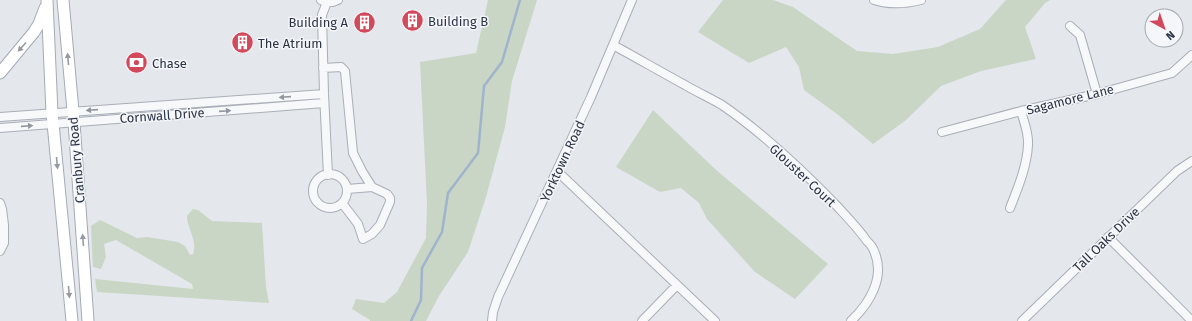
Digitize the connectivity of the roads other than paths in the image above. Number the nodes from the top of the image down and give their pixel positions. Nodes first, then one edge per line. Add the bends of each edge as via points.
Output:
1 (63, 0) edge
2 (338, 0) edge
3 (632, 0) edge
4 (874, 0) edge
5 (921, 0) edge
6 (324, 1) edge
7 (47, 2) edge
8 (1070, 26) dead end
9 (613, 45) junction
10 (1192, 55) edge
11 (323, 68) junction
12 (0, 73) edge
13 (324, 94) junction
14 (1098, 94) junction
15 (324, 103) junction
16 (1021, 111) junction
17 (0, 117) edge
18 (73, 117) junction
19 (53, 119) junction
20 (0, 128) edge
21 (942, 132) dead end
22 (1192, 160) edge
23 (557, 171) junction
24 (328, 175) junction
25 (372, 187) junction
26 (347, 189) junction
27 (0, 203) edge
28 (342, 203) junction
29 (1010, 208) dead end
30 (2, 225) edge
31 (1108, 237) junction
32 (0, 251) edge
33 (677, 285) junction
34 (72, 321) edge
35 (88, 321) edge
36 (492, 321) edge
37 (642, 321) edge
38 (715, 321) edge
39 (851, 321) edge
40 (1022, 321) edge
41 (1192, 321) edge

18 -> 1 main road, Cranbury Road
2 - 6 street
3 - 9 street, Yorktown Road
4 - 5 street via 897,4
6 - 11 street
7 -> 12 main road via 34,32
7 - 19 main road, Cranbury Road
8 - 14 street via 1080,35
9 - 23 street, Yorktown Road
9 - 39 street, Glouster Court via 721,105 792,161 857,227 874,250 877,276 869,301
10 - 14 street, Sagamore Lane via 1172,72
11 - 13 street
11 - 25 street via 341,67 345,71 353,153
13 - 15 street
13 -> 18 street, Cornwall Drive
14 - 16 street, Sagamore Lane
18 -> 15 street, Cornwall Drive
15 - 24 street
16 - 21 street, Sagamore Lane
16 - 29 street via 1028,144
17 - 19 street, Cornwall Drive
18 - 19 street, Cornwall Drive
35 -> 18 main road, Cranbury Road
20 -> 19 street, Cornwall Drive
19 -> 34 main road, Cranbury Road
22 - 31 street, Tall Oaks Drive via 1177,171
23 - 33 street
23 - 36 street, Yorktown Road via 498,297
24 - 26 street via 338,176
24 - 28 street via 317,180 314,196 321,206 326,208
25 - 26 street
25 - 28 street via 387,194 390,202 380,225 372,234 363,238 358,224
26 - 28 street
27 - 30 street
30 - 32 street via 4,243
31 - 40 street, Tall Oaks Drive
31 - 41 street
33 - 37 street
33 - 38 street

